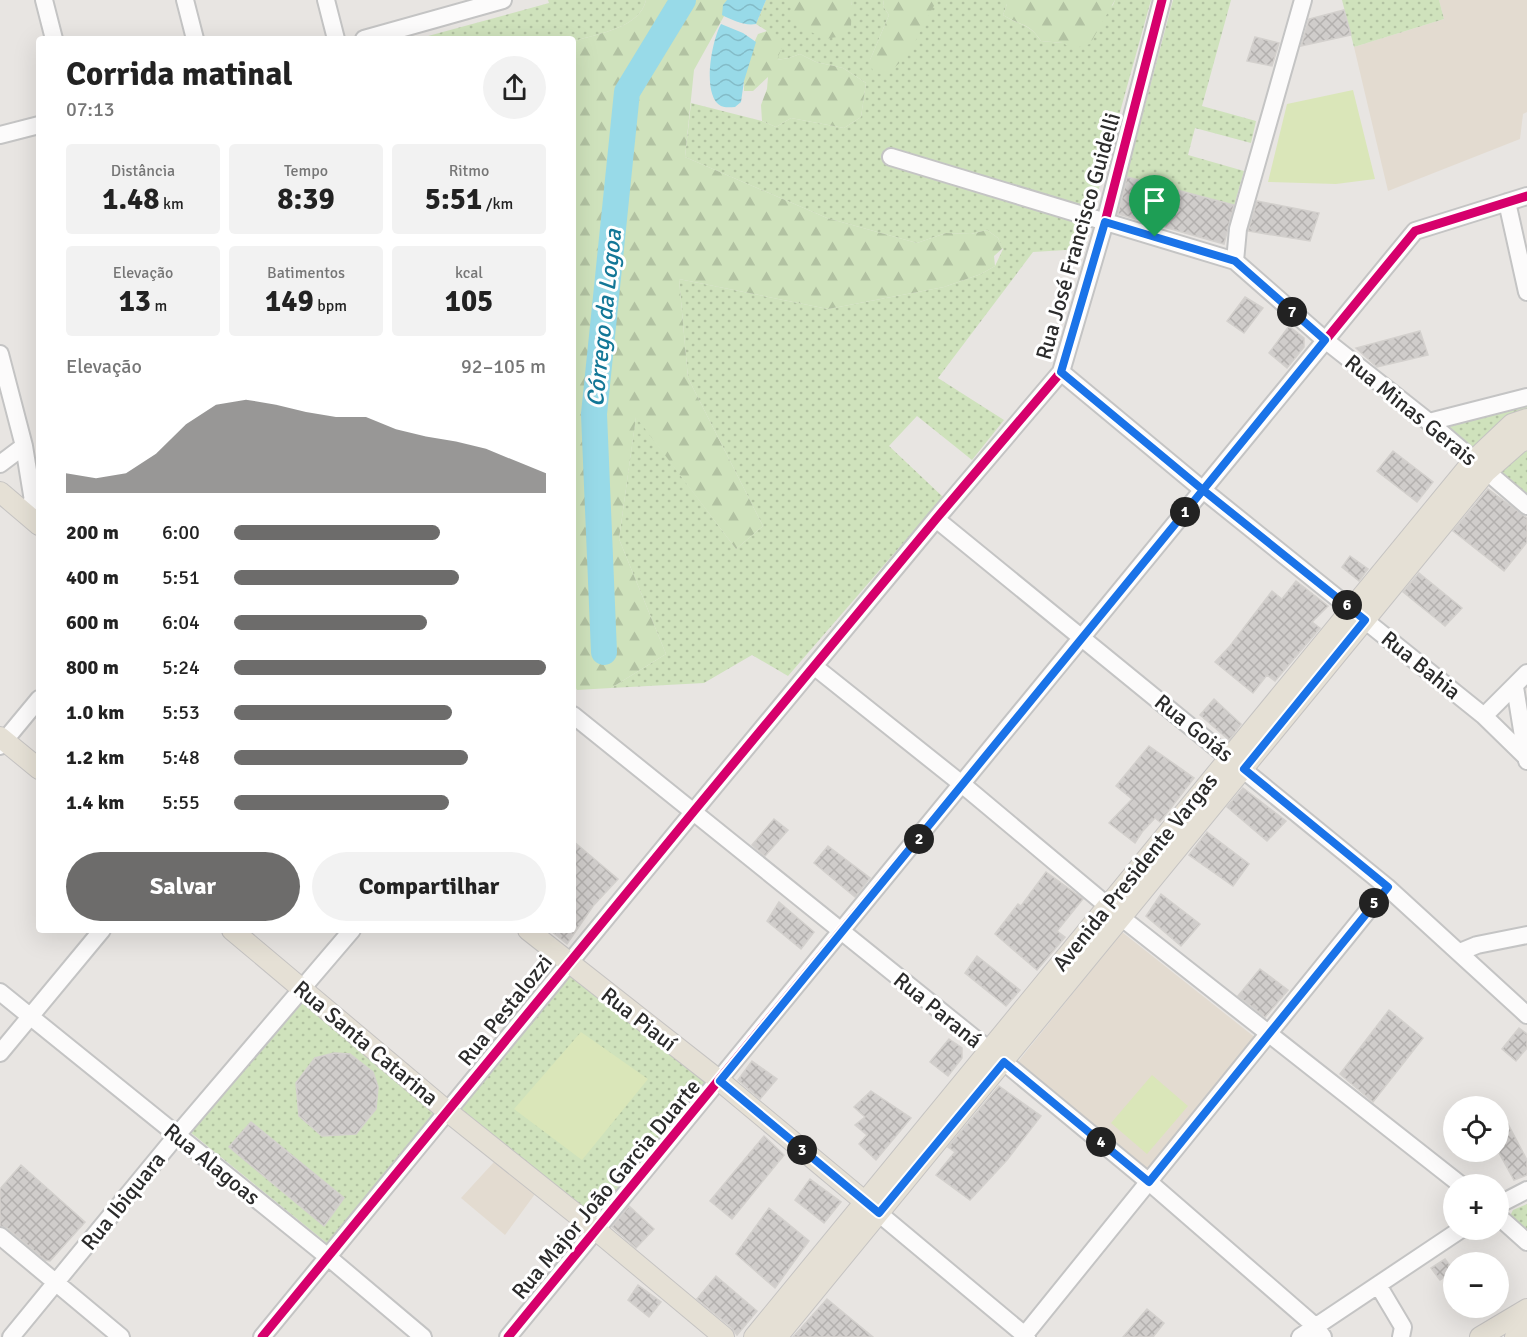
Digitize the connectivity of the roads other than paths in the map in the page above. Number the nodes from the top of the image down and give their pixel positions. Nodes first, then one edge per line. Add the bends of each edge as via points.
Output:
1 (44, 0) edge
2 (185, 0) edge
3 (326, 0) edge
4 (503, 0) edge
5 (1161, 0) edge
6 (1303, 0) edge
7 (464, 5) edge
8 (53, 36) edge
9 (194, 36) edge
10 (335, 36) edge
11 (373, 36) edge
12 (36, 126) edge
13 (0, 135) edge
14 (891, 157) dead end
15 (1527, 196) edge
16 (1507, 202) junction
17 (1105, 222) junction
18 (1235, 261) junction
19 (1527, 292) edge
20 (1325, 340) junction
21 (0, 354) edge
22 (1061, 372) junction
23 (1527, 397) edge
24 (1527, 419) edge
25 (1429, 422) junction
26 (1527, 439) edge
27 (24, 446) junction
28 (0, 464) edge
29 (1479, 466) junction
30 (1203, 490) junction
31 (0, 492) edge
32 (32, 505) edge
33 (1527, 506) edge
34 (936, 519) junction
35 (1358, 615) junction
36 (1083, 637) junction
37 (826, 653) joint
38 (815, 667) junction
39 (1527, 673) edge
40 (1515, 687) junction
41 (36, 702) edge
42 (1484, 716) junction
43 (576, 717) edge
44 (1, 741) edge
45 (1526, 757) edge
46 (1527, 762) edge
47 (1237, 763) junction
48 (36, 767) edge
49 (963, 785) junction
50 (694, 811) junction
51 (1388, 887) junction
52 (1114, 912) junction
53 (100, 933) edge
54 (236, 933) edge
55 (350, 933) edge
56 (532, 933) edge
57 (842, 933) junction
58 (1527, 935) edge
59 (1460, 952) junction
60 (568, 963) junction
61 (303, 990) junction
62 (0, 992) edge
63 (1527, 1014) edge
64 (30, 1017) junction
65 (1270, 1034) junction
66 (0, 1053) edge
67 (996, 1056) junction
68 (720, 1081) junction
69 (447, 1111) junction
70 (177, 1135) junction
71 (1447, 1174) edge
72 (1149, 1182) junction
73 (1527, 1190) edge
74 (1509, 1199) edge
75 (872, 1208) junction
76 (1509, 1226) edge
77 (596, 1230) junction
78 (0, 1236) edge
79 (1445, 1240) edge
80 (1527, 1242) edge
81 (328, 1257) junction
82 (57, 1282) junction
83 (1378, 1285) junction
84 (1527, 1309) edge
85 (1527, 1329) edge
86 (1319, 1332) edge
87 (1025, 1336) edge
88 (11, 1337) edge
89 (121, 1337) edge
90 (262, 1337) edge
91 (423, 1337) edge
92 (508, 1337) edge
93 (724, 1337) edge
94 (754, 1337) edge
95 (777, 1337) edge
96 (1300, 1337) edge
97 (1401, 1337) edge
98 (1480, 1337) edge
99 (1515, 1337) edge

1 - 8 street
2 - 9 street
3 - 10 street
4 - 7 street
5 - 17 street, Rua José Francisco Guidelli
6 - 18 street via 1238,229
7 - 11 street
12 - 13 street
14 - 17 street, Rua Minas Gerais
15 - 16 street, Rua Major João Garcia Duarte
16 - 19 street
16 - 20 street, Rua Major João Garcia Duarte via 1415,231
17 - 18 street, Rua Minas Gerais
17 - 22 street, Rua José Francisco Guidelli
18 - 20 street, Rua Minas Gerais
20 - 25 street, Rua Minas Gerais
20 - 30 street, Rua Major João Garcia Duarte
21 - 27 street
22 - 30 street, Rua Bahia
22 - 34 street, Rua José Francisco Guidelli
23 - 25 street
24 - 29 main road, Avenida Presidente Vargas via 1512,424
25 - 29 street, Rua Minas Gerais
26 - 29 main road, Avenida Presidente Vargas
27 - 28 street
27 - 32 street
29 - 33 street, Rua Minas Gerais
29 - 35 main road, Avenida Presidente Vargas
30 - 35 street, Rua Bahia
30 - 36 street, Rua Major João Garcia Duarte
31 - 32 main road
34 - 36 street, Rua Goiás
34 - 37 street, Rua José Francisco Guidelli
35 - 42 street, Rua Bahia
35 - 47 main road, Avenida Presidente Vargas
36 - 47 street, Rua Goiás
36 - 49 street, Rua Major João Garcia Duarte
37 - 38 street, Rua Pestalozzi
38 - 49 street
38 - 50 street, Rua Pestalozzi
39 - 40 street
40 - 42 street
40 - 45 street
41 - 44 street
42 - 45 street, Rua Bahia
43 - 50 street, Rua Paraná
44 - 48 main road
45 - 46 street
47 - 51 street, Rua Goiás
47 - 52 main road, Avenida Presidente Vargas
49 - 52 street
49 - 57 street, Rua Major João Garcia Duarte
50 - 57 street, Rua Paraná
50 - 60 street, Rua Pestalozzi
51 - 59 street, Rua Goiás
51 - 65 street
52 - 65 street
52 - 67 main road, Avenida Presidente Vargas
53 - 64 street
54 - 61 main road, Rua Santa Catarina
55 - 61 street, Rua Ibiquara
56 - 60 main road, Rua Piauí
57 - 67 street, Rua Paraná
57 - 68 street, Rua Major João Garcia Duarte
58 - 59 street
59 - 63 street, Rua Goiás
60 - 68 main road, Rua Piauí
60 - 69 street, Rua Pestalozzi
61 - 69 main road, Rua Santa Catarina
61 - 70 street, Rua Ibiquara
62 - 64 street, Rua Alagoas
64 - 66 street
64 - 70 street, Rua Alagoas
65 - 71 street
65 - 72 street
67 - 72 street, Rua Paraná
67 - 75 main road, Avenida Presidente Vargas
68 - 75 main road, Rua Piauí
68 - 77 street, Rua Major João Garcia Duarte
69 - 77 main road, Rua Santa Catarina
69 - 81 street, Rua Pestalozzi
70 - 81 street, Rua Alagoas
70 - 82 street, Rua Ibiquara
72 - 86 street, Rua Paraná
72 - 87 street
73 - 74 street
75 - 87 street, Rua Piauí
75 - 94 main road, Avenida Presidente Vargas
75 - 95 main road, Avenida Presidente Vargas
76 - 80 street
77 - 92 street, Rua Major João Garcia Duarte
77 - 93 main road, Rua Santa Catarina
78 - 82 street
79 - 83 street
81 - 90 street, Rua Pestalozzi
81 - 91 street, Rua Alagoas
82 - 88 street, Rua Ibiquara
82 - 89 street
83 - 86 street
83 - 97 street via 1403,1327
84 - 98 main road
85 - 99 main road
86 - 96 street

